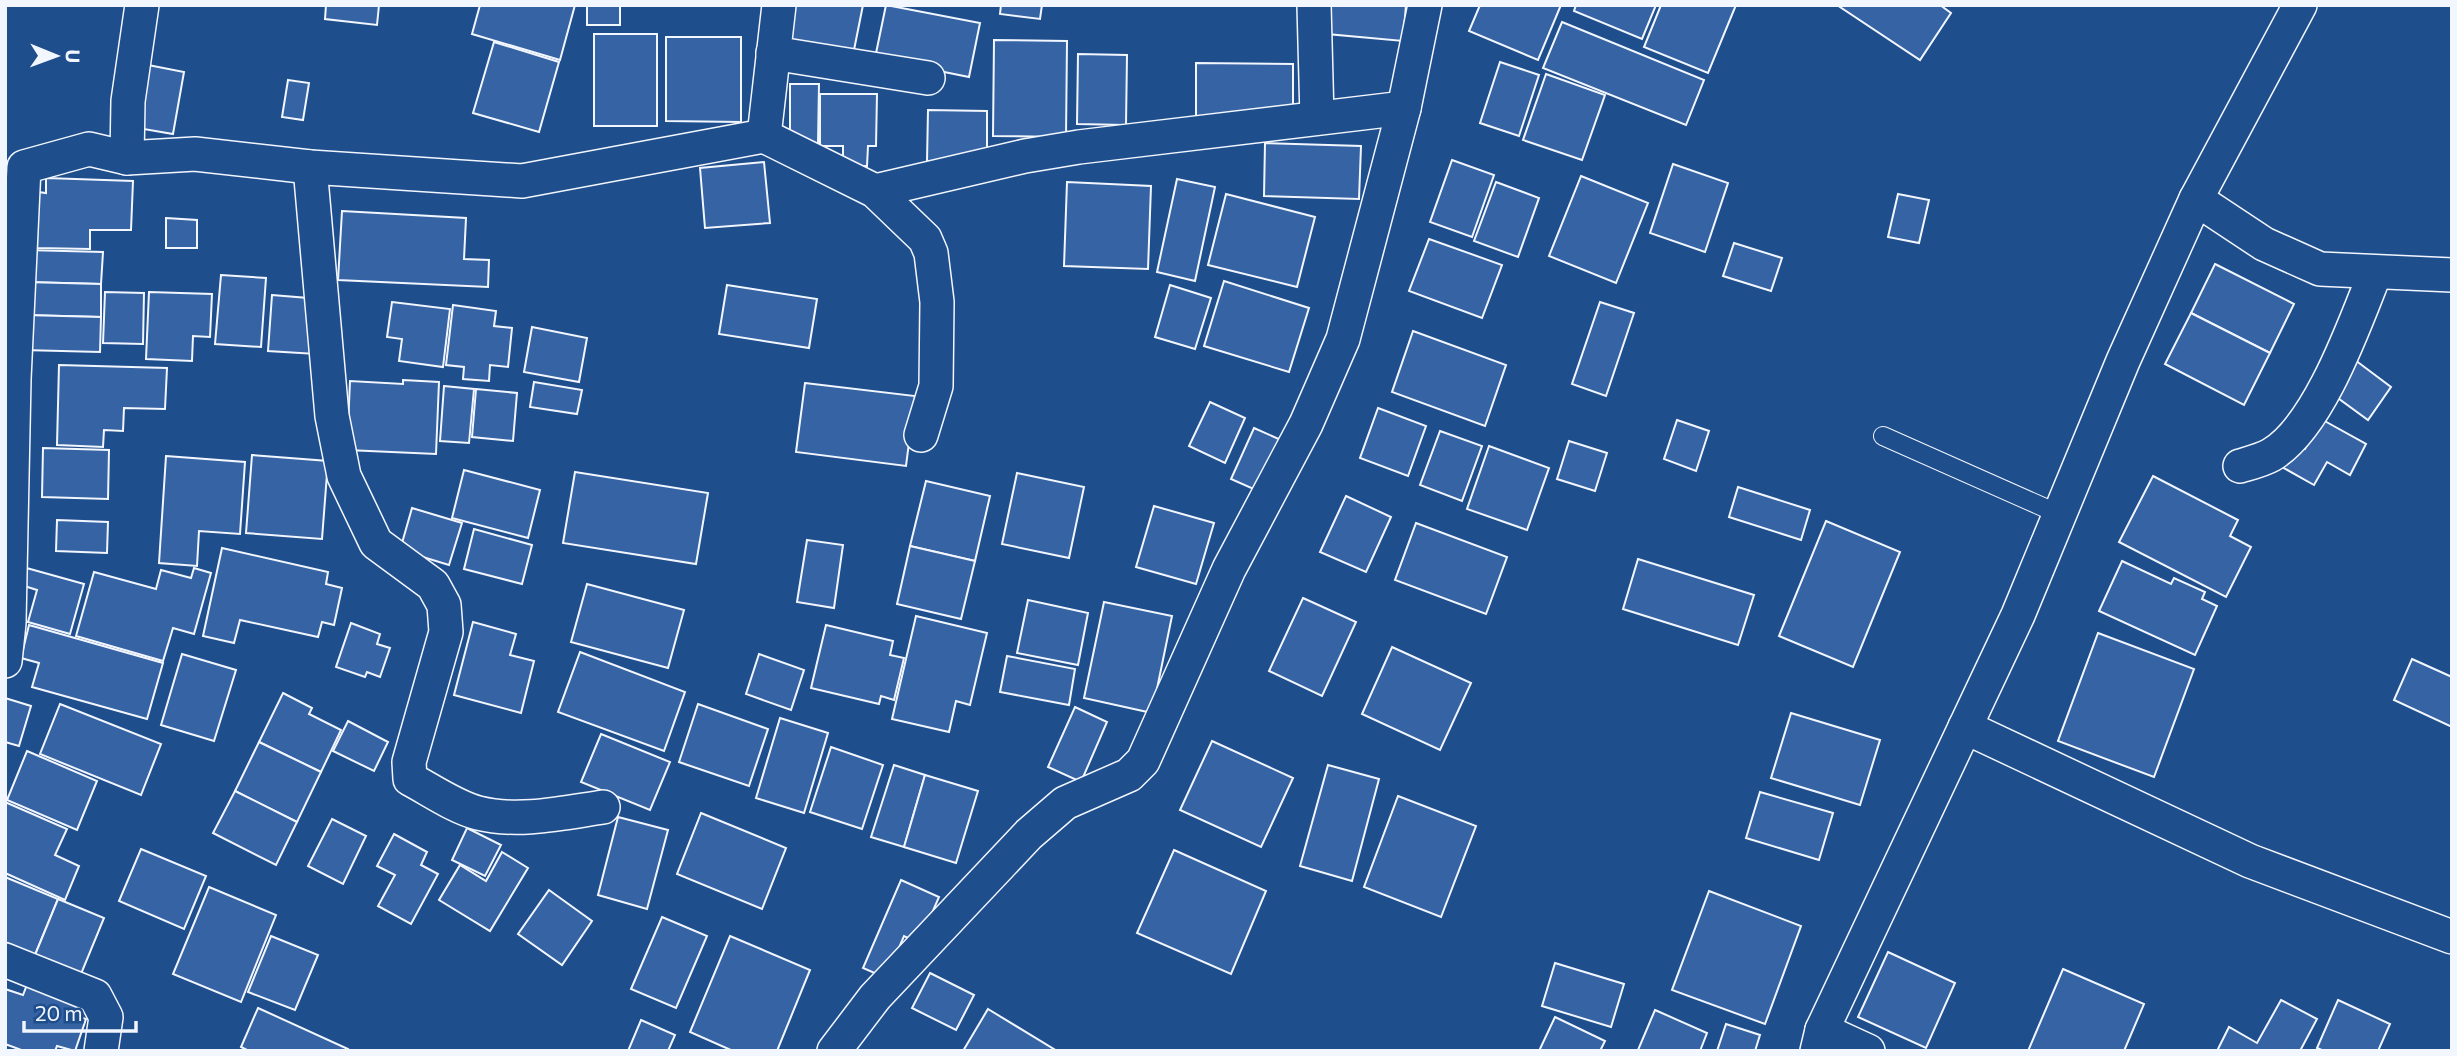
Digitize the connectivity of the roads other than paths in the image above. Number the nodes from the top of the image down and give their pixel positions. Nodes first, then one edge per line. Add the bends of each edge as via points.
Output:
1 (142, 5) edge
2 (779, 5) edge
3 (1314, 5) edge
4 (1425, 5) edge
5 (2300, 5) edge
6 (773, 53) junction
7 (928, 78) dead end
8 (1404, 108) junction
9 (1317, 118) junction
10 (764, 136) junction
11 (127, 158) junction
12 (14, 167) edge
13 (310, 167) junction
14 (875, 191) junction
15 (2196, 199) junction
16 (2375, 273) junction
17 (2452, 275) edge
18 (921, 435) dead end
19 (1883, 436) dead end
20 (2240, 466) dead end
21 (2061, 515) junction
22 (5, 660) edge
23 (1965, 727) junction
24 (603, 807) dead end
25 (2452, 937) edge
26 (5, 960) edge
27 (1819, 1040) edge
28 (101, 1051) edge
29 (834, 1051) edge
30 (1868, 1051) edge

1 - 11 street via 128,102
2 - 6 street
3 - 9 street
4 - 8 street
5 - 15 street
6 - 7 street
6 - 10 street
8 - 9 street
8 - 29 street via 1343,339 1306,425 1229,569 1143,761 1129,775 1065,803 1029,834 875,997
9 - 14 street via 1079,147
10 - 13 street via 522,181
10 - 14 street
11 - 12 street via 89,149
11 - 13 street via 195,154
12 - 22 street via 14,379
13 - 24 street via 332,416 344,476 376,543 433,585 444,605 446,632 409,762 410,779 476,813 504,817
14 - 18 street via 918,228 931,253 937,302 936,386
15 - 16 street via 2264,244 2320,269
15 - 21 street
16 - 17 street
16 - 20 street via 2337,369 2296,432 2272,454
19 - 21 lane
21 - 23 street
23 - 25 street via 2250,861
23 - 27 street
26 - 28 street via 95,996 106,1017
27 - 30 street

